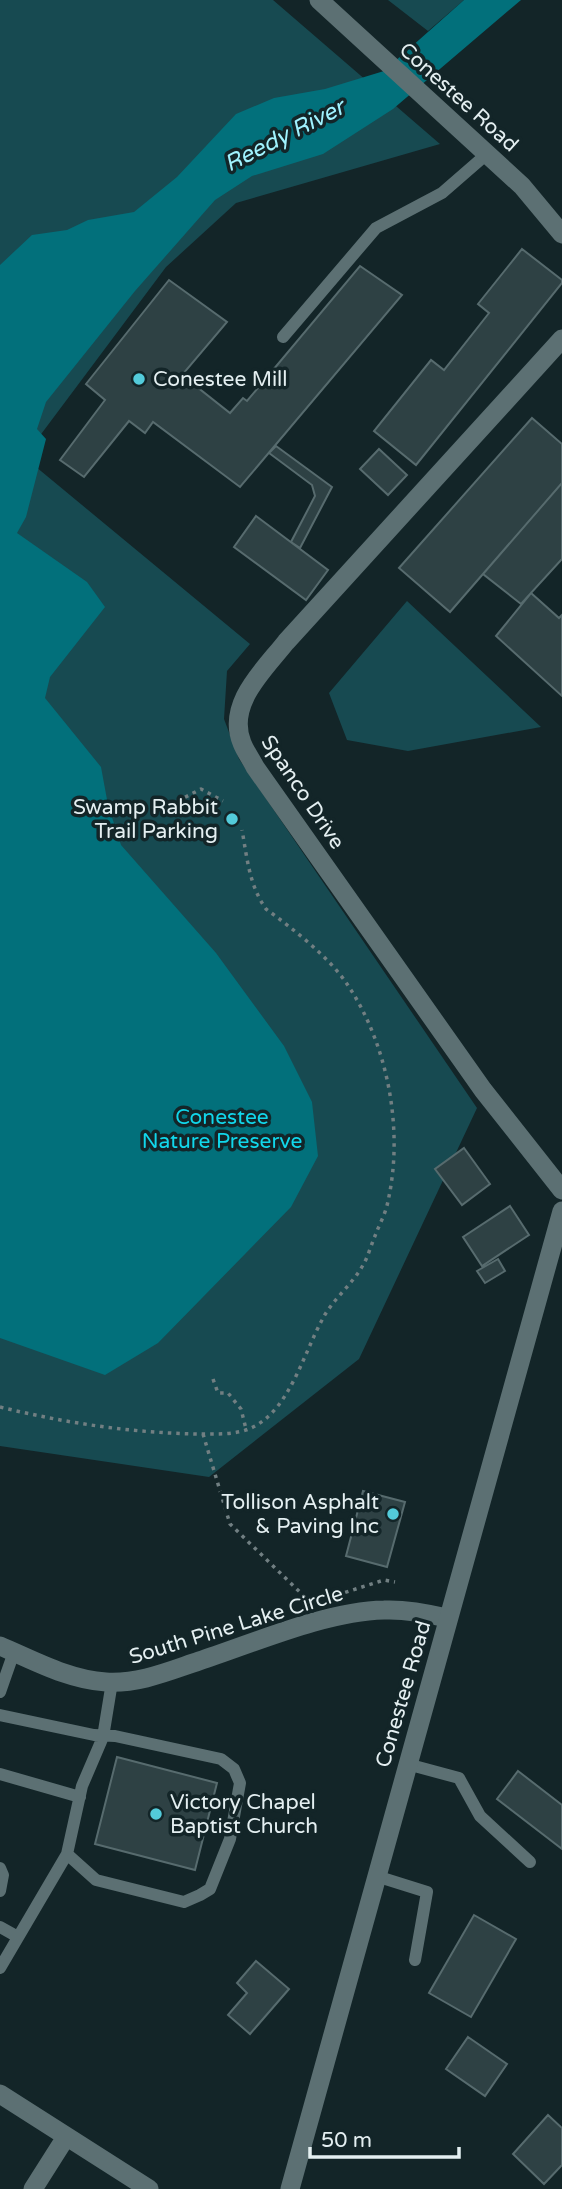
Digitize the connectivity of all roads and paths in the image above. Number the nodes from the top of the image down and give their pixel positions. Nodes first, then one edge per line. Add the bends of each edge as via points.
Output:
1 (321, 2) edge
2 (488, 153) junction
3 (562, 234) edge
4 (283, 337) dead end
5 (562, 339) edge
6 (223, 801) dead end
7 (173, 813) dead end
8 (242, 830) dead end
9 (562, 1190) edge
10 (562, 1211) edge
11 (213, 1379) dead end
12 (0, 1407) edge
13 (248, 1429) junction
14 (203, 1434) junction
15 (395, 1582) dead end
16 (333, 1596) dead end
17 (320, 1600) dead end
18 (447, 1618) junction
19 (7, 1649) edge
20 (112, 1682) junction
21 (0, 1692) edge
22 (0, 1714) edge
23 (103, 1737) junction
24 (407, 1764) junction
25 (0, 1774) edge
26 (80, 1797) junction
27 (66, 1854) junction
28 (530, 1862) dead end
29 (0, 1868) edge
30 (376, 1876) junction
31 (0, 1891) edge
32 (0, 1927) edge
33 (18, 1937) junction
34 (415, 1960) dead end
35 (0, 1968) edge
36 (0, 2094) edge
37 (66, 2137) junction
38 (33, 2189) edge
39 (149, 2189) edge
40 (289, 2189) edge

1 - 2 street, Conestee Road
2 - 3 street, Conestee Road via 523,186
2 - 4 lane via 442,193 376,228
5 - 9 street, Spanco Drive via 286,642 245,696 238,722 242,744 255,767 483,1090
6 - 7 path via 201,789 170,806
8 - 13 path via 259,899 334,968 369,1020 384,1070 394,1135 388,1203 364,1265 323,1317 281,1405
10 - 18 street, Conestee Road
11 - 13 path via 218,1394 228,1393 241,1409
12 - 14 path via 94,1425
13 - 14 path
14 - 17 path via 230,1524 309,1600
15 - 16 path via 384,1580
18 - 20 street, South Pine Lake Circle via 411,1610 355,1613 152,1677
18 - 24 street, Conestee Road
19 - 20 street, South Pine Lake Circle via 82,1678
19 - 21 lane
20 - 23 lane
22 - 23 lane
23 - 26 lane
23 - 27 lane via 221,1759 234,1769 240,1783 230,1839 210,1889 184,1902 96,1880
24 - 28 lane via 459,1778 480,1816
24 - 30 street, Conestee Road
25 - 26 lane
26 - 27 lane
27 - 33 lane
29 - 31 lane
30 - 34 lane via 427,1892
30 - 40 street, Conestee Road
32 - 33 lane
33 - 35 lane
36 - 37 street
37 - 38 street
37 - 39 street

